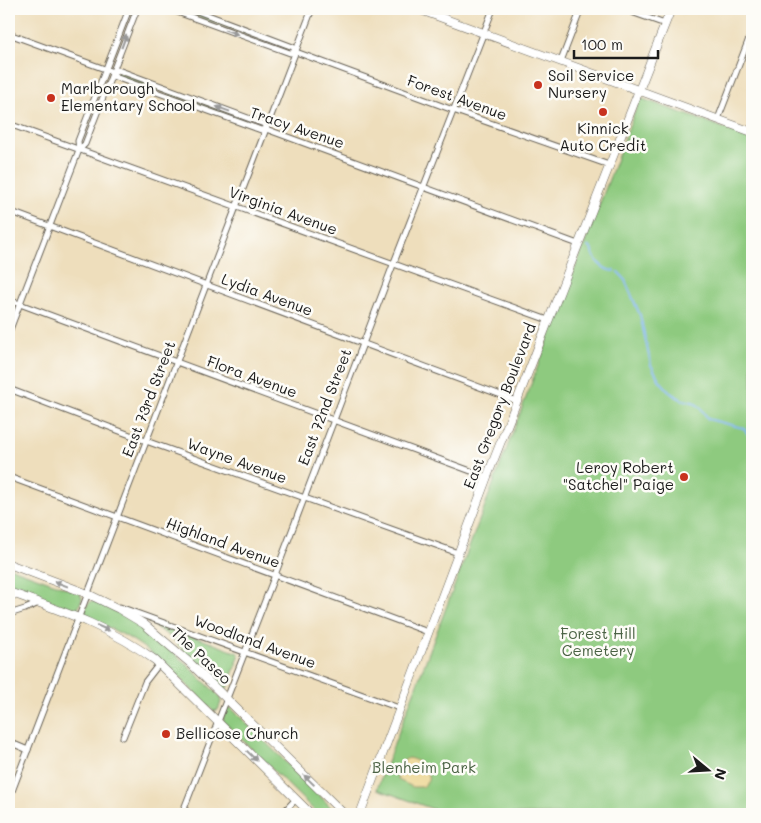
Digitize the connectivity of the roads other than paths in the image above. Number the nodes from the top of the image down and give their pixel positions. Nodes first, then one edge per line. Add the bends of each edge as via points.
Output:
1 (129, 9) edge
2 (137, 9) edge
3 (168, 9) edge
4 (192, 9) edge
5 (312, 9) edge
6 (418, 9) edge
7 (493, 9) edge
8 (581, 9) edge
9 (623, 9) edge
10 (671, 9) edge
11 (665, 24) junction
12 (752, 32) edge
13 (484, 33) junction
14 (9, 34) edge
15 (296, 52) junction
16 (561, 61) junction
17 (106, 70) junction
18 (113, 72) junction
19 (639, 90) junction
20 (453, 110) junction
21 (718, 119) junction
22 (9, 124) edge
23 (266, 129) junction
24 (752, 132) edge
25 (78, 150) junction
26 (609, 165) junction
27 (423, 187) junction
28 (236, 208) junction
29 (9, 211) edge
30 (49, 227) junction
31 (578, 244) junction
32 (393, 264) junction
33 (206, 286) junction
34 (9, 300) edge
35 (20, 304) junction
36 (548, 320) junction
37 (9, 332) edge
38 (362, 344) junction
39 (176, 362) junction
40 (9, 389) edge
41 (517, 401) junction
42 (333, 420) junction
43 (146, 441) junction
44 (9, 477) edge
45 (487, 477) junction
46 (304, 498) junction
47 (117, 517) junction
48 (458, 553) junction
49 (9, 564) edge
50 (275, 576) junction
51 (9, 592) edge
52 (88, 594) junction
53 (102, 600) junction
54 (39, 603) junction
55 (9, 614) edge
56 (78, 618) junction
57 (428, 632) junction
58 (245, 652) junction
59 (159, 664) junction
60 (227, 699) junction
61 (399, 708) junction
62 (218, 721) junction
63 (123, 737) dead end
64 (9, 742) edge
65 (28, 750) junction
66 (9, 799) edge
67 (296, 800) junction
68 (182, 814) edge
69 (282, 814) edge
70 (311, 814) edge
71 (344, 814) edge
72 (360, 814) edge

1 - 17 street
18 -> 2 street
3 -> 15 street via 290,53
4 - 15 street via 293,46
5 - 15 street, East 73rd Street
6 - 13 main road
7 - 13 street, East 72nd Street
8 - 16 street
9 - 11 street
10 - 11 main road, East Gregory Boulevard
11 - 19 main road, East Gregory Boulevard
12 - 21 street
13 - 16 main road
13 - 20 street, East 72nd Street
14 - 17 street, Tracy Avenue
15 - 20 street, Forest Avenue
15 - 23 street, East 73rd Street
16 - 19 main road
17 - 18 street, Tracy Avenue
17 - 25 street via 78,141
18 - 23 street, Tracy Avenue via 115,77 261,130
18 - 25 street via 85,144
19 - 21 main road
19 - 26 main road, East Gregory Boulevard
20 - 26 street, Forest Avenue
20 - 27 street, East 72nd Street
21 - 24 main road
22 - 25 street, Virginia Avenue
23 - 27 street, Tracy Avenue
23 - 28 street, East 73rd Street
25 - 28 street, Virginia Avenue
25 - 30 street
26 - 31 main road, East Gregory Boulevard
27 - 31 street, Tracy Avenue
27 - 32 street, East 72nd Street
28 - 32 street, Virginia Avenue
28 - 33 street, East 73rd Street
29 - 30 street, Lydia Avenue
30 - 33 street, Lydia Avenue
30 - 35 street
31 - 36 main road, East Gregory Boulevard
32 - 36 street, Virginia Avenue
32 - 38 street, East 72nd Street
33 - 38 street, Lydia Avenue
33 - 39 street, East 73rd Street
34 - 35 street, Flora Avenue
35 - 37 street
35 - 39 street, Flora Avenue
36 - 41 main road, East Gregory Boulevard
38 - 41 street, Lydia Avenue
38 - 42 street, East 72nd Street
39 - 42 street, Flora Avenue
39 - 43 street, East 73rd Street
40 - 43 street, Wayne Avenue
41 - 45 main road, East Gregory Boulevard
42 - 45 street, Flora Avenue
42 - 46 street, East 72nd Street
43 - 46 street, Wayne Avenue
43 - 47 street, East 73rd Street
44 - 47 street, Highland Avenue
45 - 48 main road, East Gregory Boulevard
46 - 48 street, Wayne Avenue
46 - 50 street, East 72nd Street
47 - 50 street, Highland Avenue
47 - 52 street, East 73rd Street
48 - 57 main road, East Gregory Boulevard
52 -> 49 main road, The Paseo
50 - 57 street, Highland Avenue
50 - 58 street, East 72nd Street
51 - 54 main road
52 - 53 main road, The Paseo
52 - 56 street, East 73rd Street
53 - 58 street, Woodland Avenue
53 - 60 main road, The Paseo via 129,614 164,640
54 - 55 street
54 - 56 main road
56 -> 59 main road via 127,640
56 - 65 street, East 73rd Street
57 - 61 main road, East Gregory Boulevard
58 - 60 street, East 72nd Street
58 - 61 street, Woodland Avenue
59 - 62 main road
59 - 63 street via 142,689
60 - 62 street, East 72nd Street
71 -> 60 main road, The Paseo
61 - 72 main road, East Gregory Boulevard
62 -> 67 main road
62 - 68 street, East 72nd Street
64 - 65 street
65 - 66 street, East 73rd Street
67 - 69 street
67 - 70 main road

